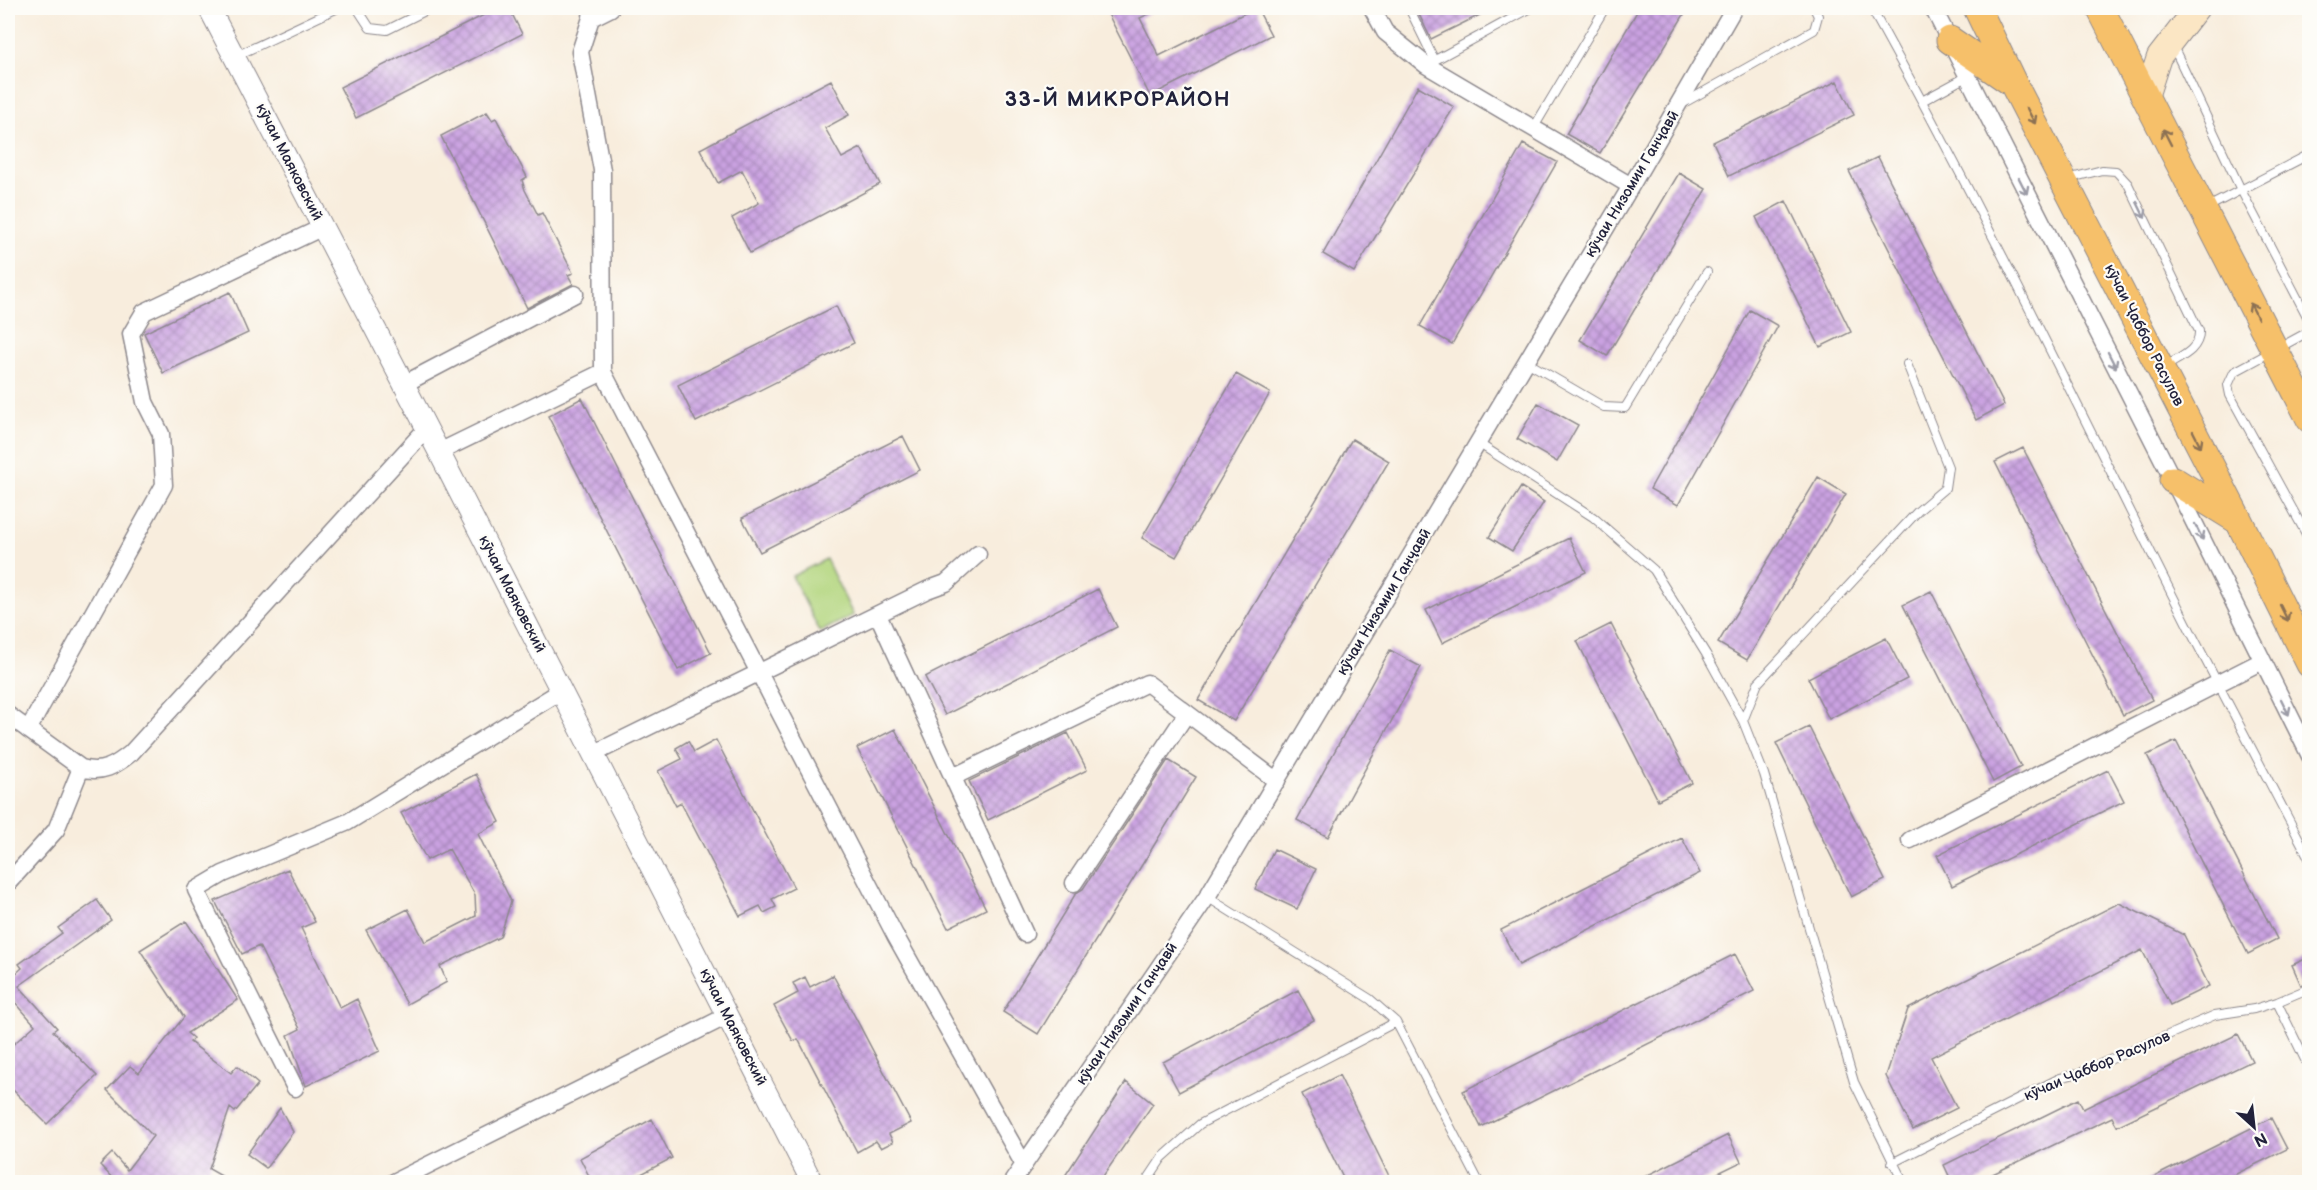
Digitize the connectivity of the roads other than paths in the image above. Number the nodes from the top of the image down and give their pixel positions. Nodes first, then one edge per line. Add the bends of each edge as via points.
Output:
1 (209, 8) edge
2 (338, 8) edge
3 (357, 8) edge
4 (611, 8) edge
5 (1372, 8) edge
6 (1409, 8) edge
7 (1531, 8) edge
8 (1605, 8) edge
9 (1743, 8) edge
10 (1814, 8) edge
11 (1871, 8) edge
12 (1933, 8) edge
13 (1977, 8) edge
14 (2100, 8) edge
15 (2197, 8) edge
16 (429, 9) dead end
17 (592, 13) edge
18 (1731, 14) edge
19 (1950, 40) junction
20 (2170, 41) junction
21 (234, 57) junction
22 (1430, 62) junction
23 (1968, 76) junction
24 (2013, 83) junction
25 (2146, 97) junction
26 (1922, 100) junction
27 (1679, 106) junction
28 (1533, 129) junction
29 (2310, 154) edge
30 (2064, 180) junction
31 (1631, 186) junction
32 (2241, 190) junction
33 (2204, 210) junction
34 (323, 227) junction
35 (1707, 272) dead end
36 (575, 294) dead end
37 (2310, 322) edge
38 (2310, 331) edge
39 (2275, 351) junction
40 (1527, 362) junction
41 (1908, 364) dead end
42 (2162, 369) junction
43 (603, 372) junction
44 (404, 384) junction
45 (2310, 419) edge
46 (427, 428) junction
47 (1478, 444) junction
48 (439, 452) junction
49 (2173, 480) junction
50 (2240, 521) junction
51 (2310, 541) edge
52 (978, 554) dead end
53 (878, 615) junction
54 (2262, 661) junction
55 (2310, 664) edge
56 (759, 673) junction
57 (2218, 682) junction
58 (561, 691) junction
59 (1187, 713) junction
60 (8, 715) edge
61 (1743, 721) junction
62 (28, 730) junction
63 (593, 754) junction
64 (2310, 756) edge
65 (81, 768) junction
66 (953, 777) junction
67 (1277, 781) junction
68 (1910, 840) dead end
69 (2310, 860) edge
70 (8, 883) edge
71 (1074, 883) dead end
72 (1207, 897) junction
73 (1025, 934) dead end
74 (2310, 988) edge
75 (2277, 1002) junction
76 (727, 1016) junction
77 (1395, 1022) junction
78 (2310, 1070) edge
79 (295, 1088) dead end
80 (1892, 1163) junction
81 (1024, 1165) junction
82 (394, 1182) edge
83 (812, 1182) edge
84 (1012, 1182) edge
85 (1146, 1182) edge
86 (1479, 1182) edge
87 (1904, 1182) edge

1 - 21 street, кӯчаи Маяковский
2 - 21 lane
3 - 16 lane via 370,28 387,30
4 - 17 street
5 - 22 street via 1385,32
6 - 22 lane
7 - 22 lane
8 - 28 lane
9 - 18 street
10 - 27 lane via 1818,16 1815,30
11 - 26 lane
12 - 19 street
13 - 24 main road, кӯчаи Ҷаббор Расулов
14 - 25 main road
15 - 20 main road
17 - 43 street via 580,52 602,170
18 - 27 street, кӯчаи Низомии Ганҷавӣ
19 - 23 street
19 - 24 main road
20 - 25 main road via 2159,57
20 - 32 lane
21 - 34 street, кӯчаи Маяковский
22 - 28 street
23 - 26 lane
23 -> 49 street
24 -> 30 main road, кӯчаи Ҷаббор Расулов
33 -> 25 main road
26 - 57 lane
27 - 31 street, кӯчаи Низомии Ганҷавӣ
28 - 31 street
29 - 32 lane
30 - 42 main road, кӯчаи Ҷаббор Расулов
30 -> 42 lane via 2102,170 2116,171 2128,184 2199,331 2194,349
31 - 40 street, кӯчаи Низомии Ганҷавӣ
32 - 33 lane
32 - 37 lane
39 -> 33 main road
34 - 44 street, кӯчаи Маяковский
34 - 62 street via 144,312 136,323 131,334 145,402 161,434 164,485
35 - 40 lane via 1625,408 1604,407
36 - 44 street
38 - 39 lane
39 - 45 main road
39 - 51 lane via 2234,372 2228,385
40 - 47 street, кӯчаи Низомии Ганҷавӣ
41 - 61 lane via 1948,467 1945,488 1918,511 1758,683
42 -> 50 main road, кӯчаи Ҷаббор Расулов
43 - 48 street
43 - 56 street
44 - 46 street, кӯчаи Маяковский
46 - 48 street, кӯчаи Маяковский
46 - 65 street via 131,753 115,767 94,772
47 - 61 lane via 1593,516 1654,570
47 - 67 street, кӯчаи Низомии Ганҷавӣ
48 - 58 street, кӯчаи Маяковский
49 - 50 main road
49 -> 54 street
50 -> 55 main road, кӯчаи Ҷаббор Расулов
52 - 53 street via 946,583
53 - 56 street
53 - 66 street
54 - 57 street
54 -> 64 street
56 - 63 street
56 - 81 street via 895,935
57 - 68 street
57 - 69 lane
58 - 63 street, кӯчаи Маяковский
58 - 79 street via 348,822 223,874 196,890
59 - 66 street via 1147,684
59 - 67 street
59 - 71 street
60 - 62 street
61 - 80 lane via 1764,774 1854,1082
62 - 65 street
63 - 76 street, кӯчаи Маяковский
65 - 70 street via 56,830
66 - 73 street
67 - 72 street, кӯчаи Низомии Ганҷавӣ
72 - 77 lane via 1370,999
72 - 81 street, кӯчаи Низомии Ганҷавӣ
74 - 75 lane, кӯчаи Ҷаббор Расулов
75 - 78 lane
75 - 80 lane, кӯчаи Ҷаббор Расулов via 2215,1015 2060,1078
76 - 82 street
76 - 83 street, кӯчаи Маяковский
77 - 85 lane via 1200,1124 1162,1158
77 - 86 lane
80 - 87 lane
81 - 84 street, кӯчаи Низомии Ганҷавӣ

